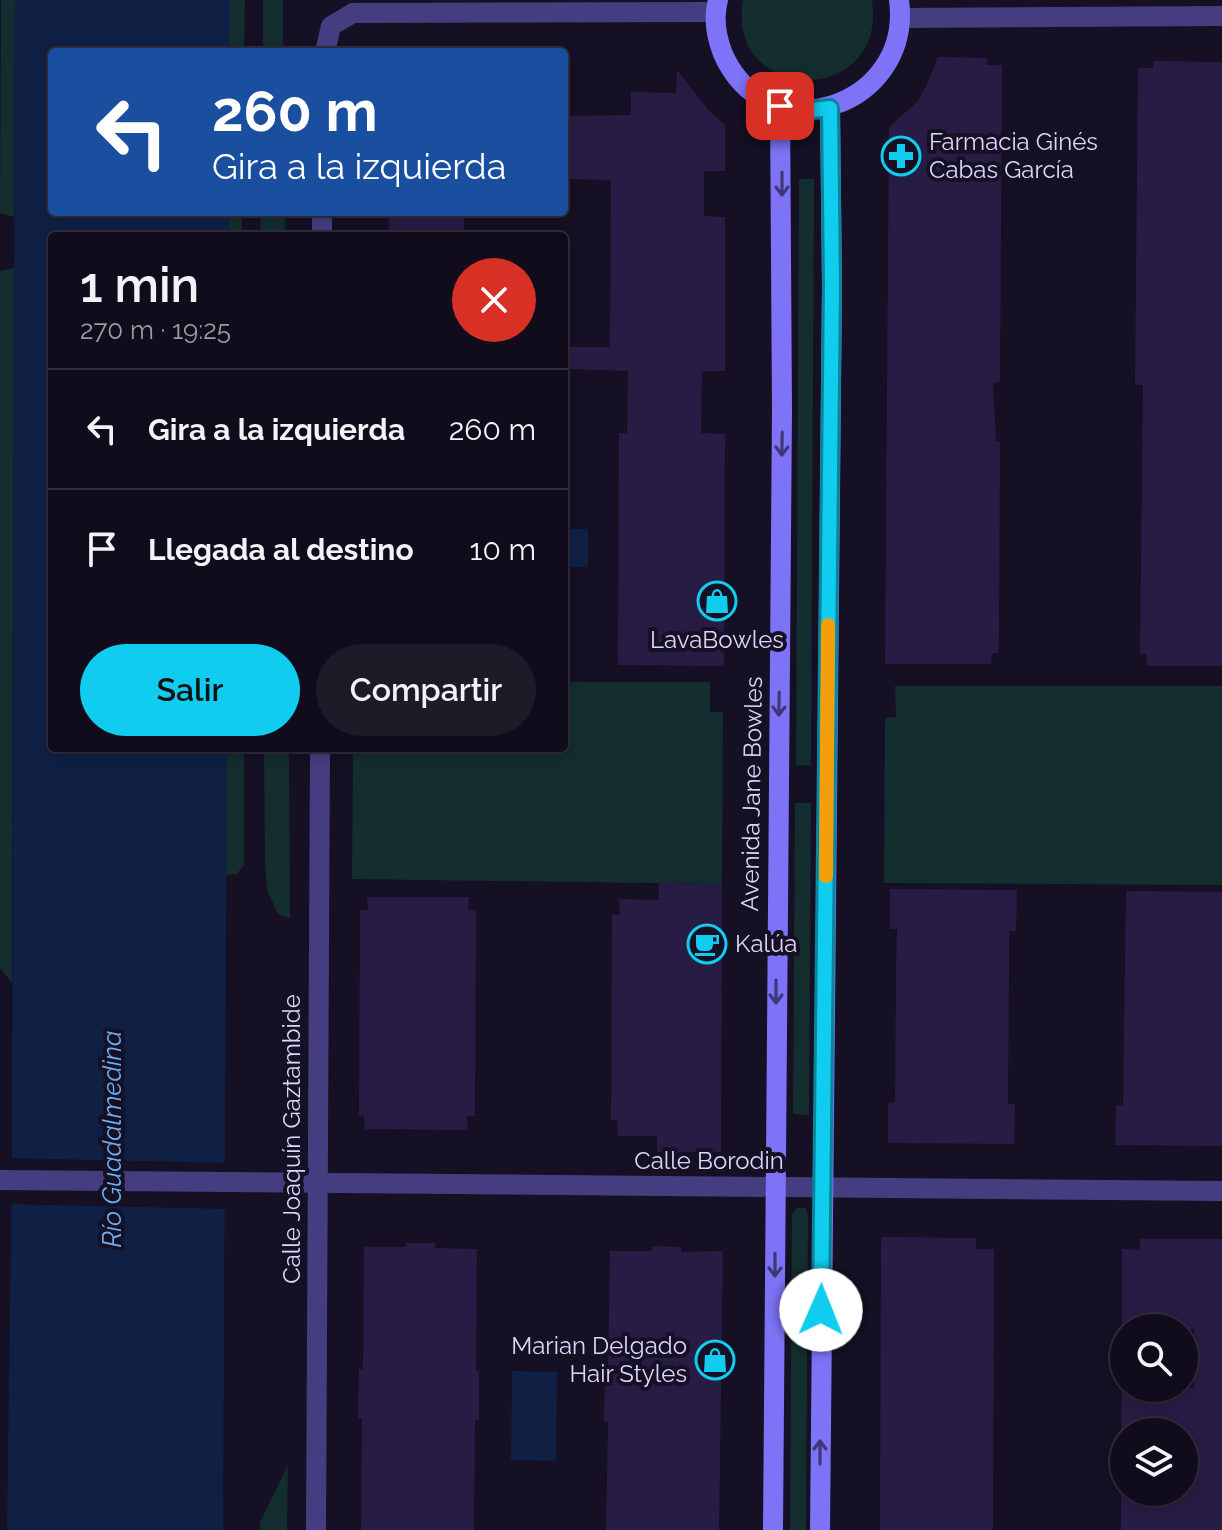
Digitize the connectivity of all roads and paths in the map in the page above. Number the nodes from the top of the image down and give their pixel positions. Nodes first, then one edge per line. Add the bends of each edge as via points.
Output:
1 (716, 6) edge
2 (900, 9) edge
3 (1222, 16) edge
4 (326, 48) edge
5 (780, 106) junction
6 (830, 108) junction
7 (320, 752) edge
8 (0, 1180) edge
9 (318, 1185) junction
10 (775, 1187) junction
11 (824, 1188) junction
12 (1222, 1191) edge
13 (316, 1530) edge
14 (773, 1530) edge
15 (820, 1530) edge

1 - 4 street via 353,13 331,26
1 - 5 main road via 717,39 730,68 751,92
2 - 3 street
2 - 6 main road via 890,60 865,90
5 - 6 main road via 804,111
5 -> 10 main road, Avenida Jane Bowles
6 - 11 main road
7 - 9 street, Calle Joaquín Gaztambide
8 - 9 street, Calle Borodin
9 - 10 street, Calle Borodin
9 - 13 street, Calle Joaquín Gaztambide
10 - 11 street, Calle Borodin
10 -> 14 main road, Avenida Jane Bowles
11 - 12 street, Calle Borodin
15 -> 11 main road

